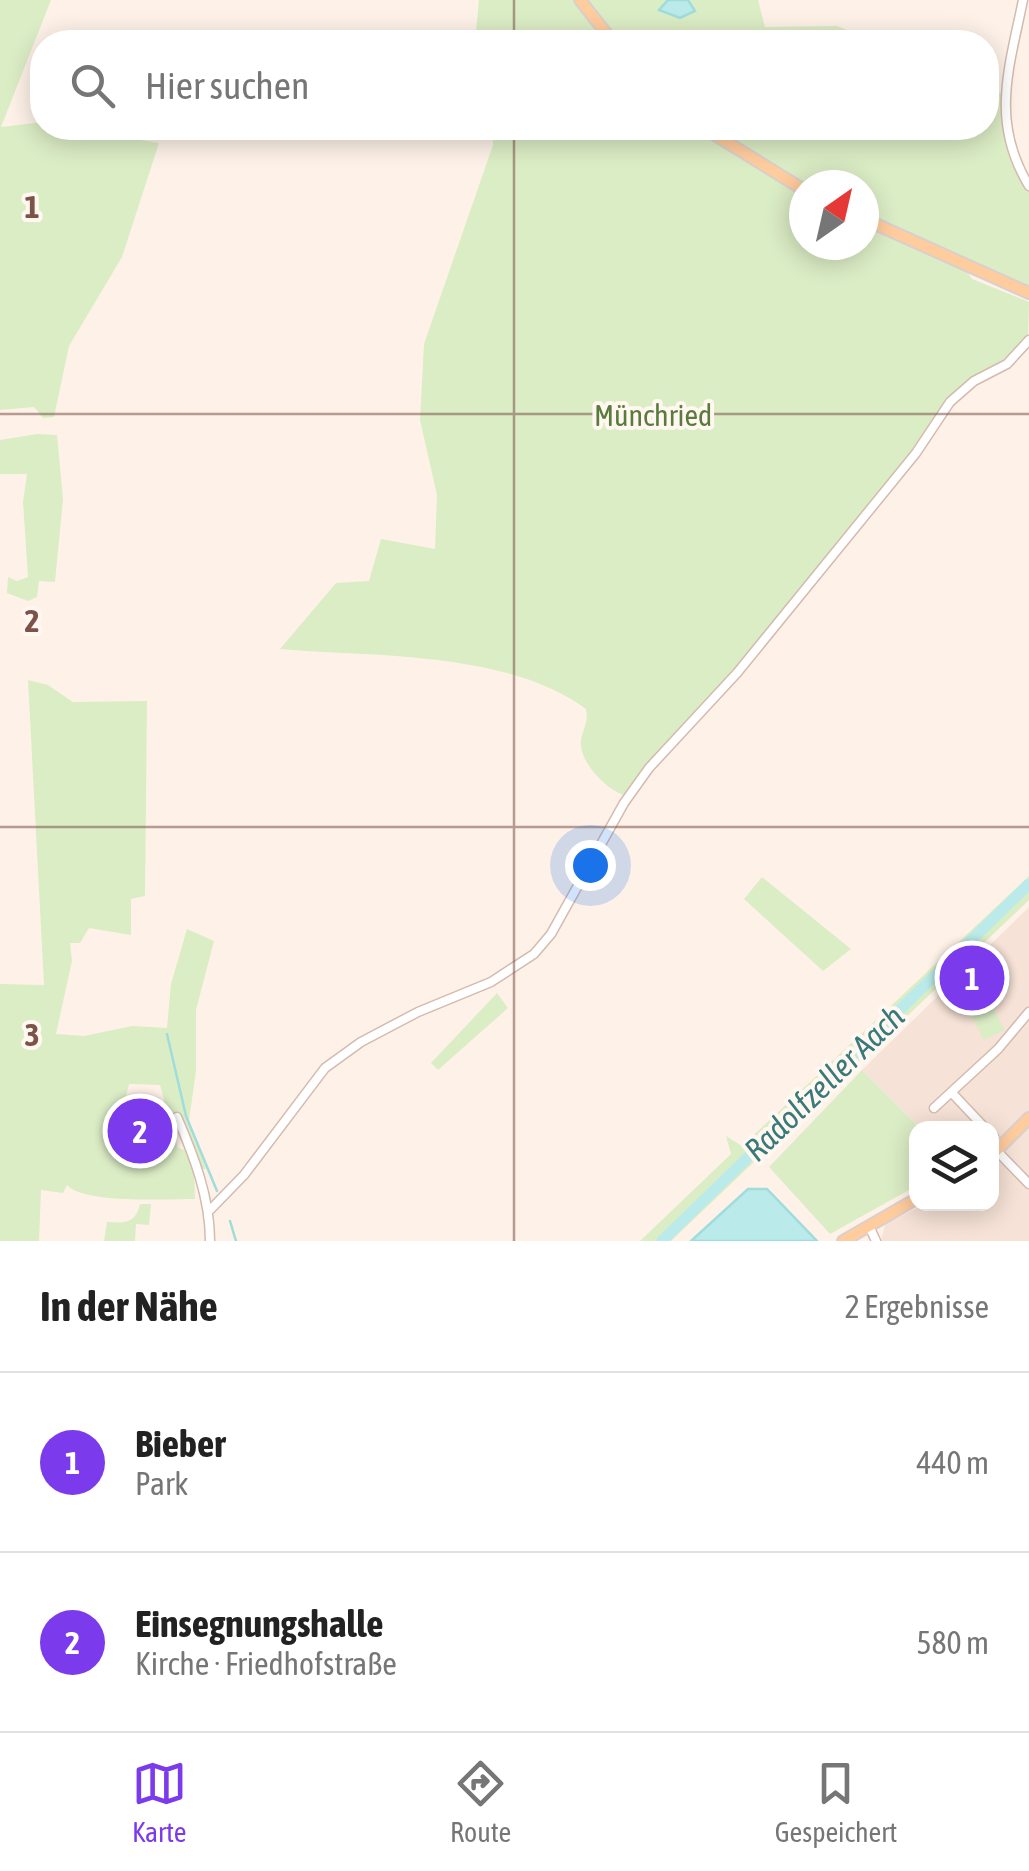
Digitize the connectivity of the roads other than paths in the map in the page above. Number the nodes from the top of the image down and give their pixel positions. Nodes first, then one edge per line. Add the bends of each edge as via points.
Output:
1 (580, 0) edge
2 (1024, 0) edge
3 (604, 30) edge
4 (723, 140) edge
5 (789, 181) edge
6 (1029, 186) edge
7 (879, 226) edge
8 (1029, 293) edge
9 (1029, 340) edge
10 (1029, 1012) edge
11 (952, 1093) junction
12 (934, 1108) dead end
13 (176, 1117) dead end
14 (1029, 1118) edge
15 (978, 1121) edge
16 (999, 1148) edge
17 (999, 1157) edge
18 (1029, 1184) edge
19 (909, 1203) edge
20 (209, 1209) junction
21 (869, 1226) junction
22 (210, 1241) edge
23 (843, 1241) edge
24 (876, 1241) edge

1 - 3 main road
2 - 6 street via 1003,115
4 - 5 main road
7 - 8 main road
9 - 20 street via 1007,364 962,389 737,673 632,791 545,942 492,982 418,1012 325,1068 244,1175
10 - 11 street
11 - 12 street
11 - 15 street
13 - 20 street
14 - 16 main road
17 - 18 street
19 - 21 main road
20 - 22 street
21 - 23 main road
21 - 24 street

